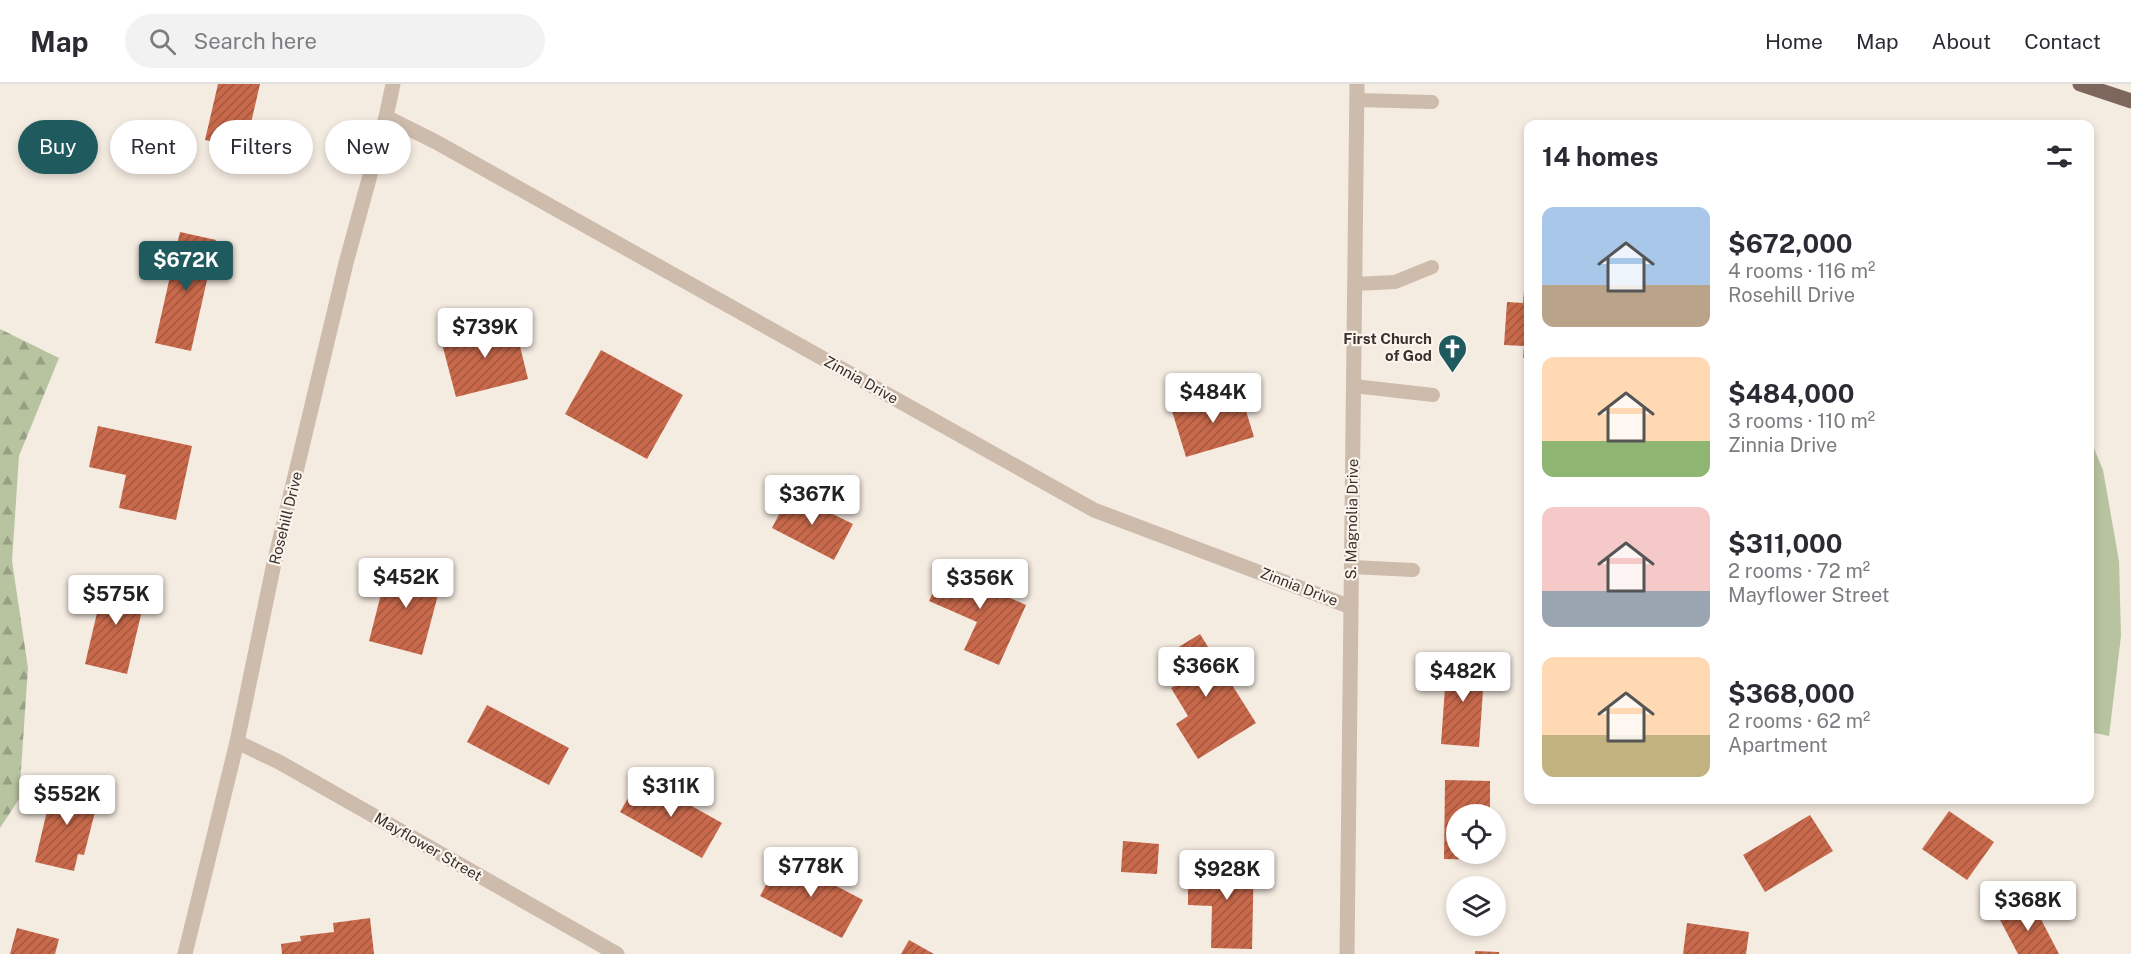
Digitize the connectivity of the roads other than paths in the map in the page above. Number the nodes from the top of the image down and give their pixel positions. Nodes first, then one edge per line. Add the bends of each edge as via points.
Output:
1 (393, 84) edge
2 (1357, 84) edge
3 (2080, 84) edge
4 (1357, 100) junction
5 (2131, 101) edge
6 (1432, 102) dead end
7 (386, 117) junction
8 (1432, 267) dead end
9 (1355, 284) junction
10 (1354, 386) junction
11 (1433, 395) dead end
12 (1352, 567) junction
13 (1413, 570) dead end
14 (1351, 608) junction
15 (237, 742) junction
16 (185, 954) edge
17 (617, 954) edge
18 (1347, 954) edge

1 - 7 street, Rosehill Drive
2 - 4 street, S. Magnolia Drive
3 - 5 main road
4 - 6 lane
4 - 9 street, S. Magnolia Drive
7 - 14 street, Zinnia Drive via 1094,510
7 - 15 street, Rosehill Drive via 346,263 273,568
8 - 9 lane via 1395,282
9 - 10 street, S. Magnolia Drive
10 - 11 lane
10 - 12 street, S. Magnolia Drive
12 - 13 lane
12 - 14 street, S. Magnolia Drive
14 - 18 street, S. Magnolia Drive
15 - 16 street, Rosehill Drive
15 - 17 street, Mayflower Street

